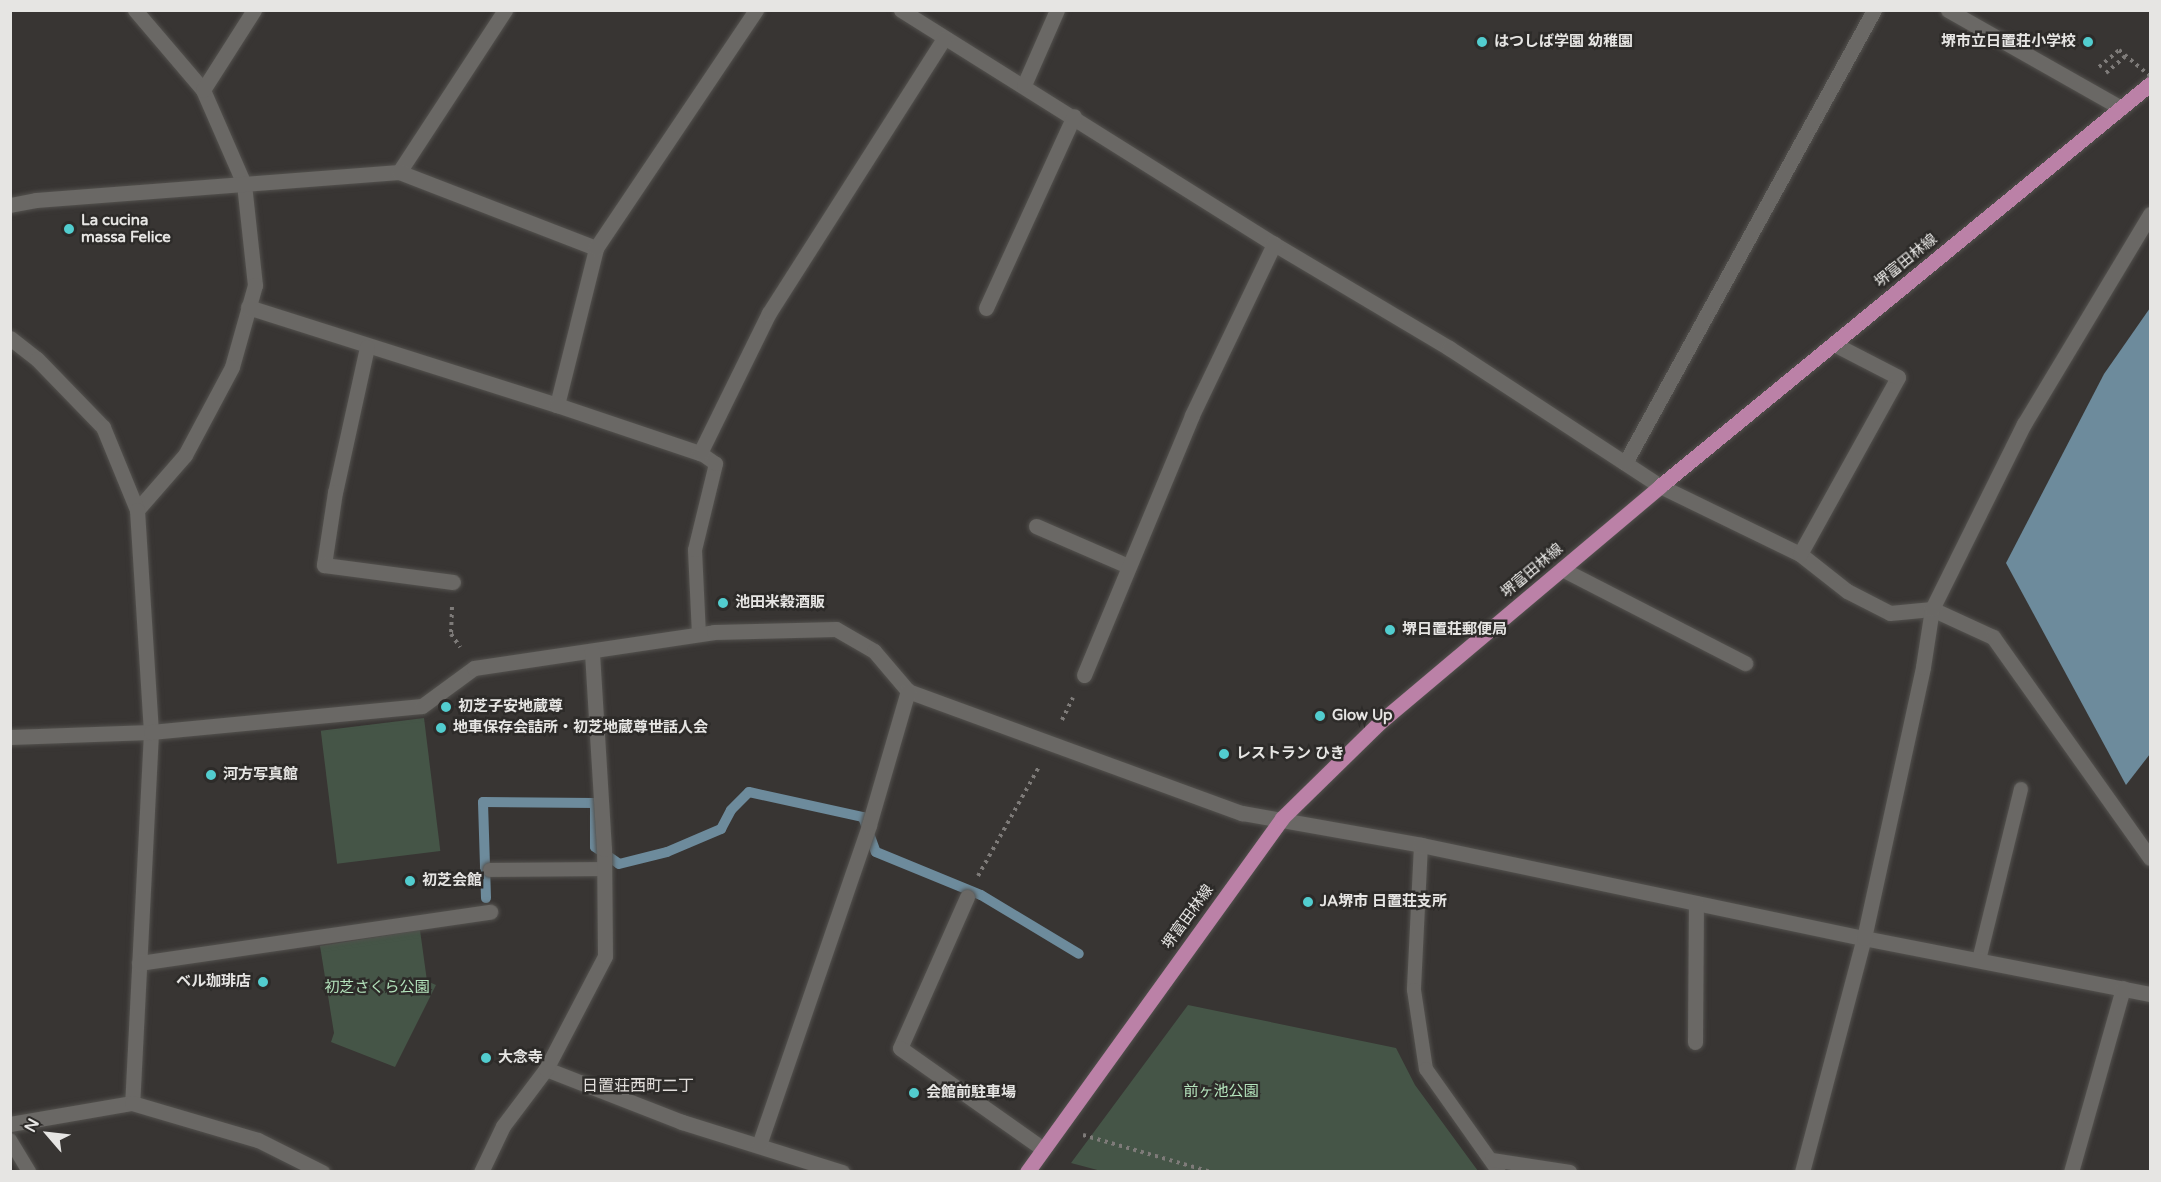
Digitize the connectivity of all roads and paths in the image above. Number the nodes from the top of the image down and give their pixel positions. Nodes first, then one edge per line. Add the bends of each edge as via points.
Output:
1 (135, 10) edge
2 (254, 10) edge
3 (505, 10) edge
4 (756, 10) edge
5 (901, 10) edge
6 (1057, 10) edge
7 (1874, 10) edge
8 (1948, 10) edge
9 (945, 38) junction
10 (2127, 55) dead end
11 (2094, 72) dead end
12 (2151, 76) edge
13 (2099, 79) dead end
14 (2151, 84) edge
15 (1024, 85) junction
16 (203, 90) junction
17 (2121, 108) junction
18 (1074, 116) junction
19 (399, 171) junction
20 (244, 184) junction
21 (10, 205) edge
22 (2151, 214) edge
23 (1274, 244) junction
24 (596, 248) junction
25 (248, 307) junction
26 (986, 308) dead end
27 (10, 338) edge
28 (1834, 344) junction
29 (367, 347) junction
30 (557, 405) junction
31 (700, 453) junction
32 (1625, 463) junction
33 (1660, 486) junction
34 (137, 510) junction
35 (1036, 526) dead end
36 (1800, 554) junction
37 (1128, 566) junction
38 (1562, 569) junction
39 (453, 582) joint
40 (1932, 609) junction
41 (699, 635) junction
42 (592, 651) junction
43 (1745, 663) dead end
44 (474, 668) junction
45 (1084, 675) joint
46 (908, 691) junction
47 (151, 732) junction
48 (10, 737) edge
49 (1050, 743) junction
50 (2021, 789) dead end
51 (1282, 818) junction
52 (1421, 845) junction
53 (2151, 858) edge
54 (604, 859) junction
55 (490, 870) dead end
56 (977, 878) dead end
57 (967, 897) dead end
58 (1696, 903) junction
59 (490, 912) dead end
60 (1864, 938) junction
61 (1979, 960) junction
62 (139, 963) junction
63 (2123, 988) junction
64 (2151, 994) edge
65 (1695, 1042) dead end
66 (546, 1069) junction
67 (132, 1103) junction
68 (10, 1124) edge
69 (1059, 1126) junction
70 (10, 1140) edge
71 (759, 1145) junction
72 (1042, 1149) junction
73 (1495, 1166) edge
74 (29, 1172) edge
75 (322, 1172) edge
76 (481, 1172) edge
77 (842, 1172) edge
78 (1027, 1172) edge
79 (1211, 1172) edge
80 (1570, 1172) edge
81 (1802, 1172) edge
82 (2071, 1172) edge

1 - 16 street
2 - 16 street
3 - 19 street
4 - 24 street
5 - 9 street
6 - 15 street
7 - 32 street
8 - 17 street
9 - 15 street
9 - 31 street via 769,313
10 - 13 path
11 - 12 path, bridge via 2119,50
14 - 17 main road, 堺富田林線
15 - 18 street
16 - 20 street
17 - 28 main road, 堺富田林線
18 - 23 street
18 - 26 street
19 - 20 street
19 - 24 street
20 - 21 street
20 - 25 street via 255,285
22 - 40 street via 2024,424
23 - 32 street via 1449,348
23 - 37 street via 1192,415
24 - 30 street
25 - 29 street
25 - 34 street via 232,367 185,455
27 - 34 street via 37,359 103,427
28 - 33 main road, 堺富田林線
28 - 36 street via 1898,377
29 - 30 street
29 - 39 street via 335,492 324,566
30 - 31 street
31 - 41 lane via 716,464 695,550
32 - 33 street
33 - 36 street
33 - 38 main road, 堺富田林線
34 - 47 street
35 - 37 street
36 - 40 street via 1847,591 1890,613
37 - 45 street
38 - 43 street
38 - 51 main road, 堺富田林線 via 1379,723
39 - 44 path via 451,634
40 - 53 street via 1993,637
40 - 60 street
41 - 42 street
41 - 46 street via 836,629 874,651
42 - 44 street
42 - 54 street
44 - 47 street via 422,706
45 - 49 path
46 - 49 street
46 - 71 street via 868,830
47 - 48 street
47 - 62 street
49 - 51 street via 1242,813
49 - 56 path
50 - 61 lane
51 - 52 street
51 - 69 main road, 堺富田林線
52 - 58 street
52 - 73 lane via 1414,990 1426,1069
54 - 55 lane
54 - 66 street via 605,957
57 - 72 street via 900,1048
58 - 60 street
58 - 65 street
59 - 62 street
60 - 61 street
60 - 81 street
61 - 63 street
62 - 67 street
63 - 64 street
63 - 82 street
66 - 71 street via 682,1122
66 - 76 street via 503,1126
67 - 68 street
67 - 75 street via 258,1140
69 - 72 main road, 堺富田林線
69 - 79 path
70 - 74 lane
71 - 77 street
72 - 78 main road, 堺富田林線
73 - 80 lane

